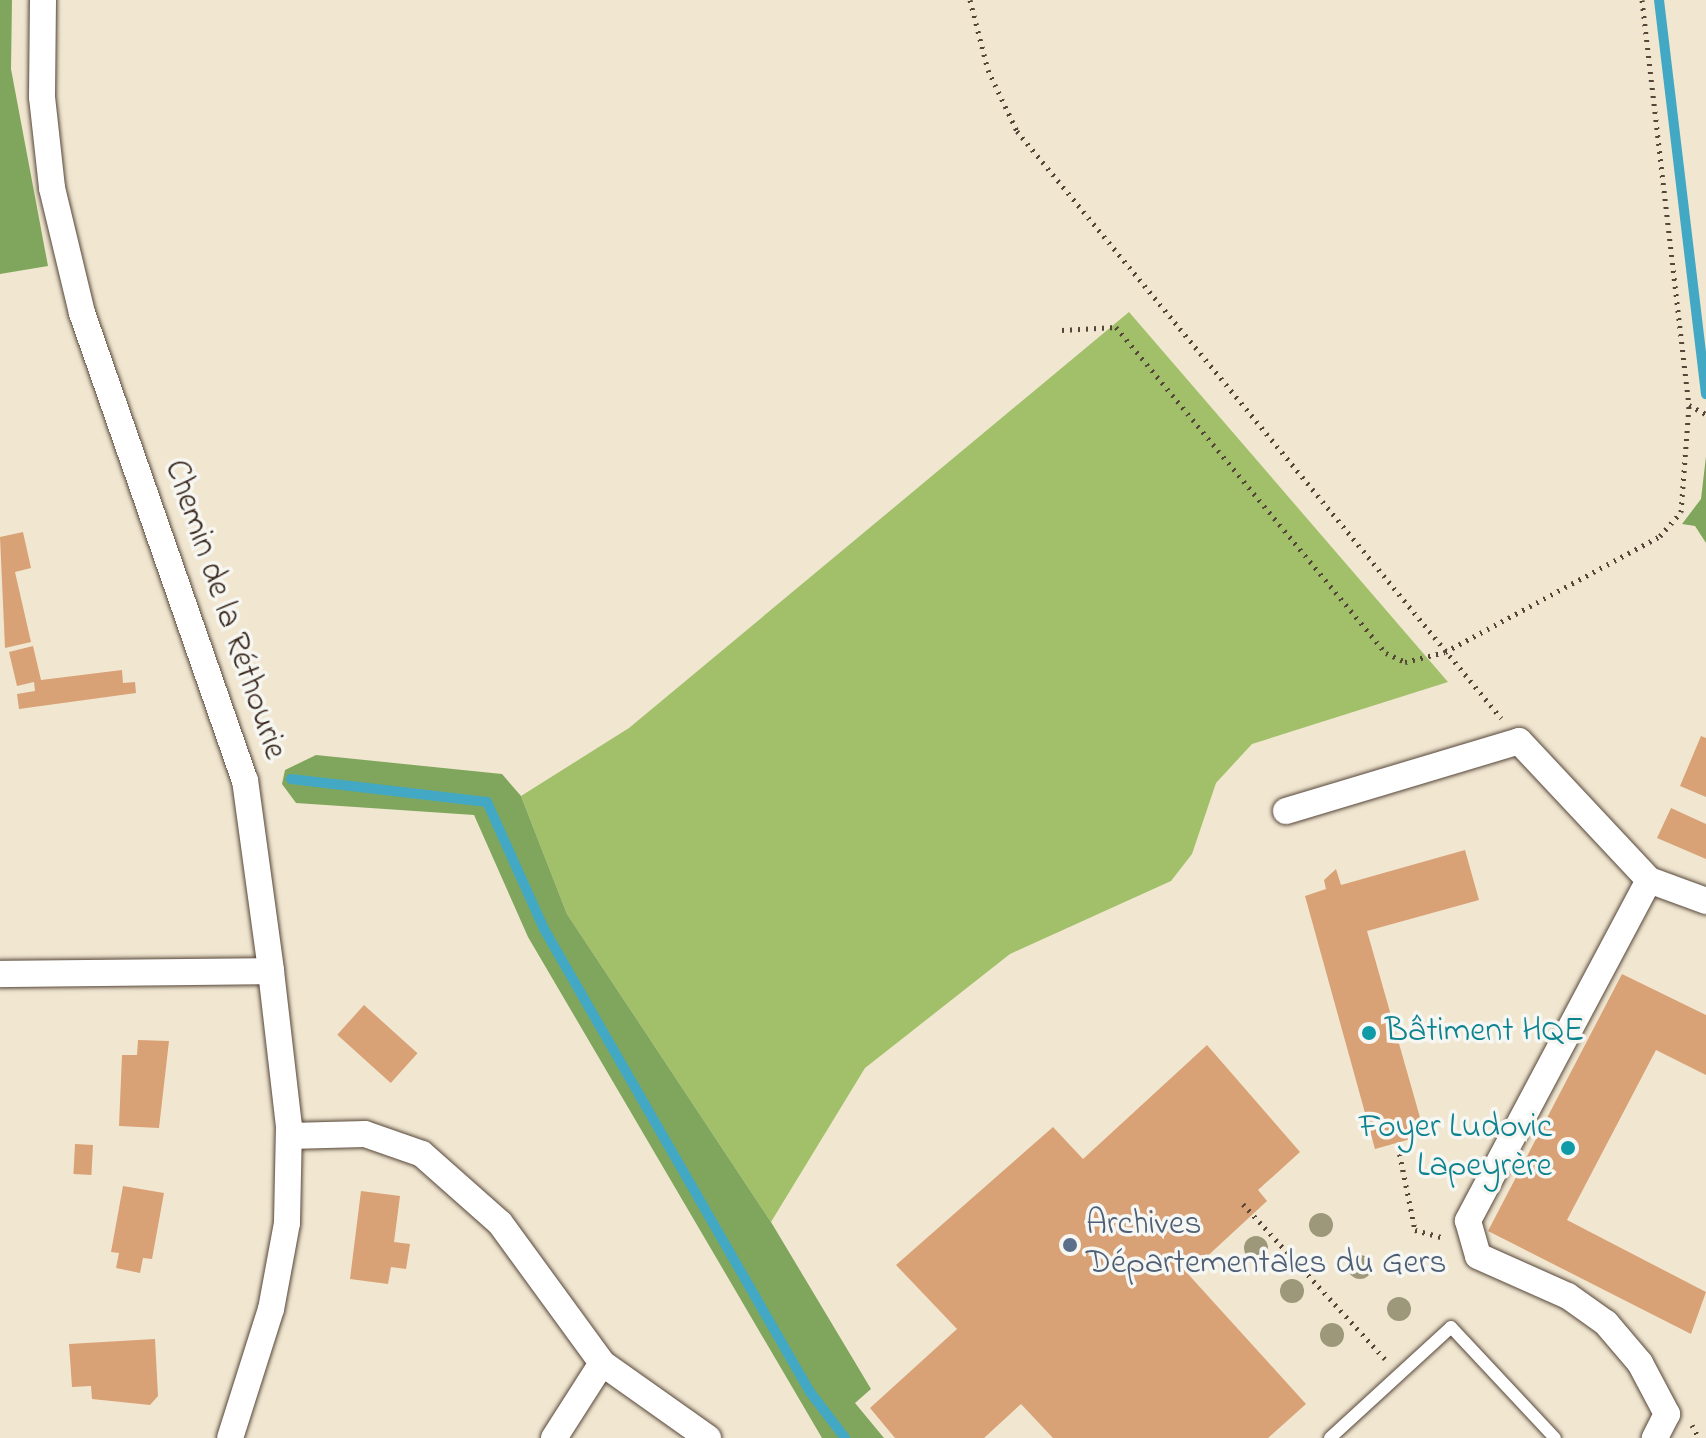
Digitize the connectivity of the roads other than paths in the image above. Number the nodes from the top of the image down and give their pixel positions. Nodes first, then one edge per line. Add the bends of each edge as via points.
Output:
1 (43, 0) edge
2 (1286, 811) dead end
3 (1649, 880) junction
4 (1706, 901) edge
5 (271, 971) junction
6 (0, 974) edge
7 (289, 1136) junction
8 (602, 1363) junction
9 (230, 1438) edge
10 (554, 1438) edge
11 (708, 1438) edge
12 (1330, 1438) edge
13 (1555, 1438) edge
14 (1655, 1438) edge

1 - 5 street, Chemin de la Réthourie via 42,97 52,188 82,313 245,780
2 - 3 street via 1519,741
3 - 4 street
3 - 14 street via 1468,1221 1469,1240 1494,1267 1568,1296 1606,1323 1640,1363 1667,1414
5 - 6 street
5 - 7 street, Chemin de la Réthourie
7 - 8 street via 365,1134 422,1154 500,1223
7 - 9 street, Chemin de la Réthourie via 283,1248
8 - 10 street
8 - 11 street
12 - 13 lane via 1451,1327

